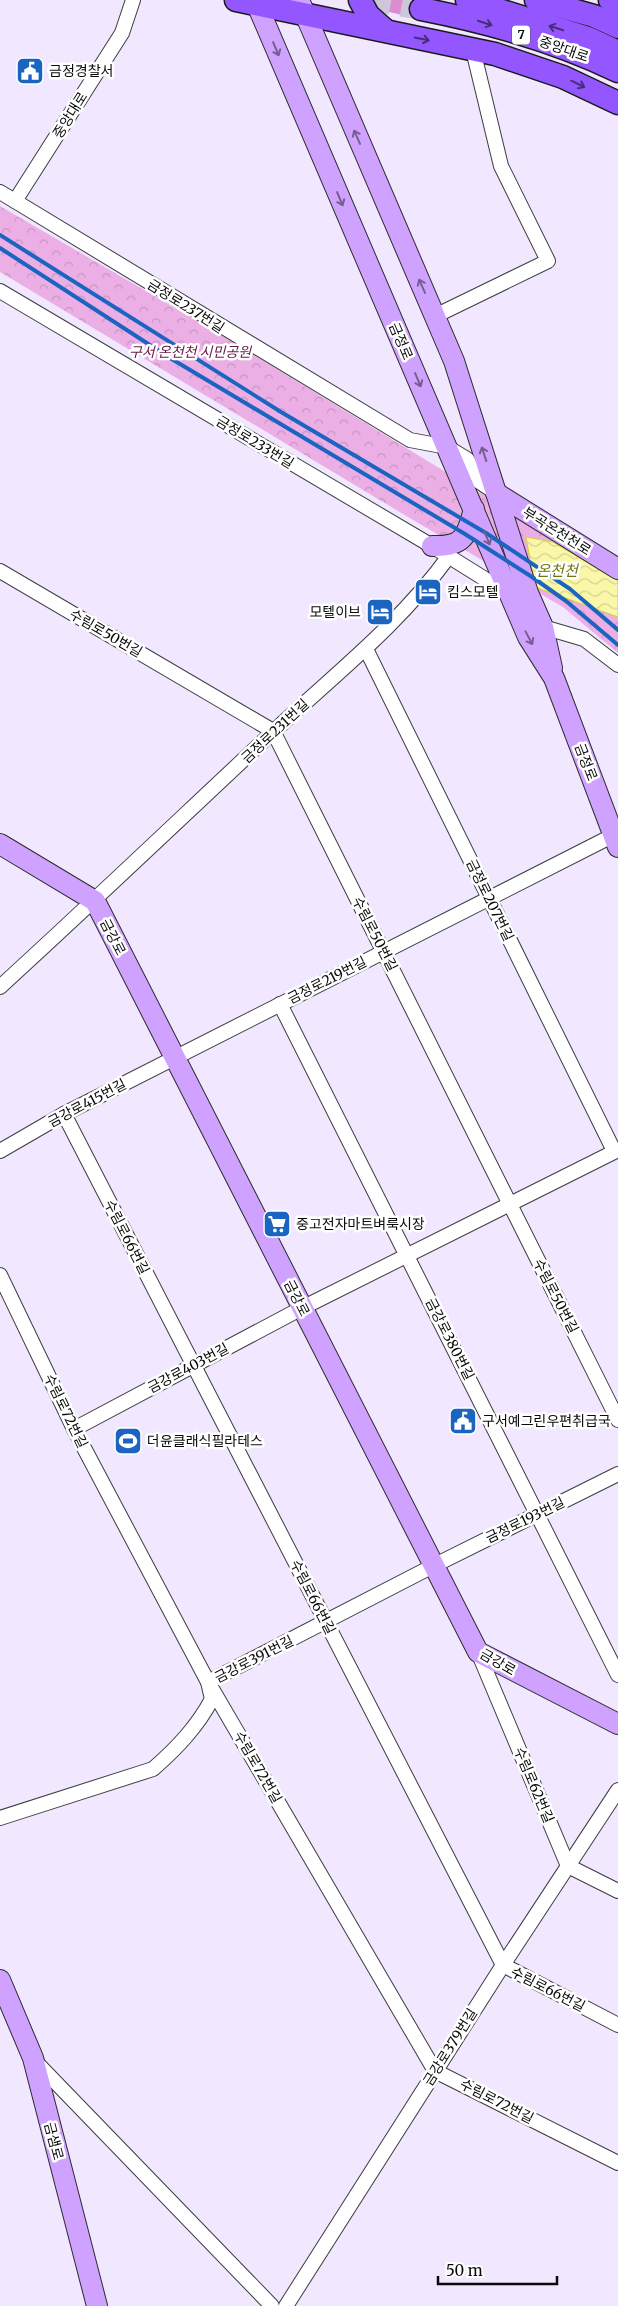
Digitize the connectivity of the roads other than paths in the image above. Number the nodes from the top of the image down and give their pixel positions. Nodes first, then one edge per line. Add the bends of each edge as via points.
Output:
1 (133, 0) edge
2 (360, 0) edge
3 (466, 0) edge
4 (536, 0) edge
5 (610, 0) edge
6 (251, 1) edge
7 (618, 4) edge
8 (302, 8) edge
9 (421, 9) tunnel mouth
10 (618, 27) edge
11 (385, 30) junction
12 (473, 50) junction
13 (618, 52) edge
14 (618, 71) edge
15 (618, 103) edge
16 (0, 192) edge
17 (15, 201) junction
18 (0, 291) edge
19 (435, 316) junction
20 (447, 447) junction
21 (498, 496) junction
22 (474, 509) junction
23 (440, 551) junction
24 (618, 569) edge
25 (0, 571) edge
26 (514, 588) junction
27 (544, 627) junction
28 (366, 649) junction
29 (618, 666) edge
30 (554, 678) junction
31 (274, 731) junction
32 (617, 839) edge
33 (0, 844) edge
34 (489, 898) junction
35 (95, 901) junction
36 (384, 952) junction
37 (0, 987) edge
38 (280, 1004) junction
39 (175, 1057) junction
40 (64, 1114) junction
41 (616, 1150) edge
42 (0, 1151) edge
43 (511, 1205) junction
44 (408, 1256) junction
45 (0, 1275) edge
46 (302, 1308) junction
47 (193, 1365) junction
48 (618, 1420) edge
49 (74, 1429) junction
50 (618, 1474) edge
51 (538, 1513) junction
52 (433, 1566) junction
53 (326, 1622) junction
54 (478, 1652) junction
55 (618, 1676) edge
56 (208, 1682) junction
57 (618, 1724) edge
58 (618, 1790) edge
59 (0, 1818) edge
60 (568, 1866) junction
61 (618, 1891) edge
62 (502, 1965) junction
63 (0, 1980) edge
64 (618, 2025) edge
65 (32, 2058) junction
66 (435, 2071) junction
67 (618, 2163) edge
68 (97, 2306) edge
69 (272, 2306) edge
70 (286, 2306) edge

1 - 17 street, 중앙대로 via 122,33
2 - 11 main road via 368,15
13 -> 3 main road, 중앙대로 / 7 via 588,38
4 - 10 main road via 594,16
5 - 7 main road
6 - 8 main road
6 -> 20 main road, 금정로
8 - 11 main road
19 -> 8 main road, 금정로
9 -> 14 main road, 중앙대로 / 7 via 472,19 586,56
11 -> 12 main road
12 -> 15 main road via 496,54 563,77
12 - 19 street via 501,166 548,261
16 - 17 street, 금정로237번길
17 - 20 street, 금정로237번길 via 410,440
18 - 23 street, 금정로233번길
21 -> 19 main road, 금정로 via 454,360
20 - 21 street, 금정로237번길 via 467,460 478,481
20 - 22 main road, 금정로
21 - 24 main road, 부곡온천천로
21 - 26 main road, 금정로
22 - 23 main road via 462,539
22 -> 26 main road, 금정로
23 - 26 street, 금정로233번길
23 - 28 street, 금정로231번길 via 431,580
25 - 31 street, 수림로50번길
26 - 27 main road, 금정로
26 -> 30 main road, 금정로 via 528,637
27 - 29 street via 584,639
27 - 30 main road, 금정로
28 - 31 street, 금정로231번길
28 - 34 street, 금정로207번길
30 - 32 main road, 금정로
31 - 35 street, 금정로231번길
31 - 36 street, 수림로50번길
32 - 34 street, 금정로219번길
33 - 35 main road
34 - 36 street, 금정로219번길
34 - 41 street, 금정로207번길
35 - 37 street, 금정로231번길
35 - 39 main road, 금강로
36 - 38 street, 금정로219번길
36 - 43 street, 수림로50번길
38 - 39 street, 금정로219번길
38 - 44 street, 금강로380번길
39 - 40 street, 금강로415번길
39 - 46 main road, 금강로
40 - 42 street, 금강로415번길
40 - 47 street, 수림로66번길
41 - 43 street, 금정로207번길
43 - 44 street, 금정로207번길
43 - 48 street, 수림로50번길
44 - 46 street, 금정로207번길
44 - 51 street, 금강로380번길
45 - 49 street, 수림로72번길
46 - 47 street, 금강로403번길
46 - 52 main road, 금강로
47 - 49 street, 금강로403번길
47 - 53 street, 수림로66번길
49 - 56 street, 수림로72번길
50 - 51 street, 금정로193번길
51 - 52 street, 금정로193번길
51 - 55 street, 금강로380번길
52 - 53 street, 금강로391번길
52 - 54 main road, 금강로
53 - 56 street, 금강로391번길
53 - 62 street, 수림로66번길
54 - 57 main road, 금강로
54 - 60 street, 수림로62번길
56 - 59 street, 금강로391번길 via 212,1699 201,1720 153,1769
56 - 66 street, 수림로72번길
58 - 60 street, 금강로379번길
60 - 61 street
60 - 62 street, 금강로379번길
62 - 64 street, 수림로66번길
62 - 66 street, 금강로379번길
63 - 65 main road, 금샘로
65 - 68 main road, 금샘로
65 - 69 street
66 - 67 street, 수림로72번길
66 - 70 street, 금강로379번길

